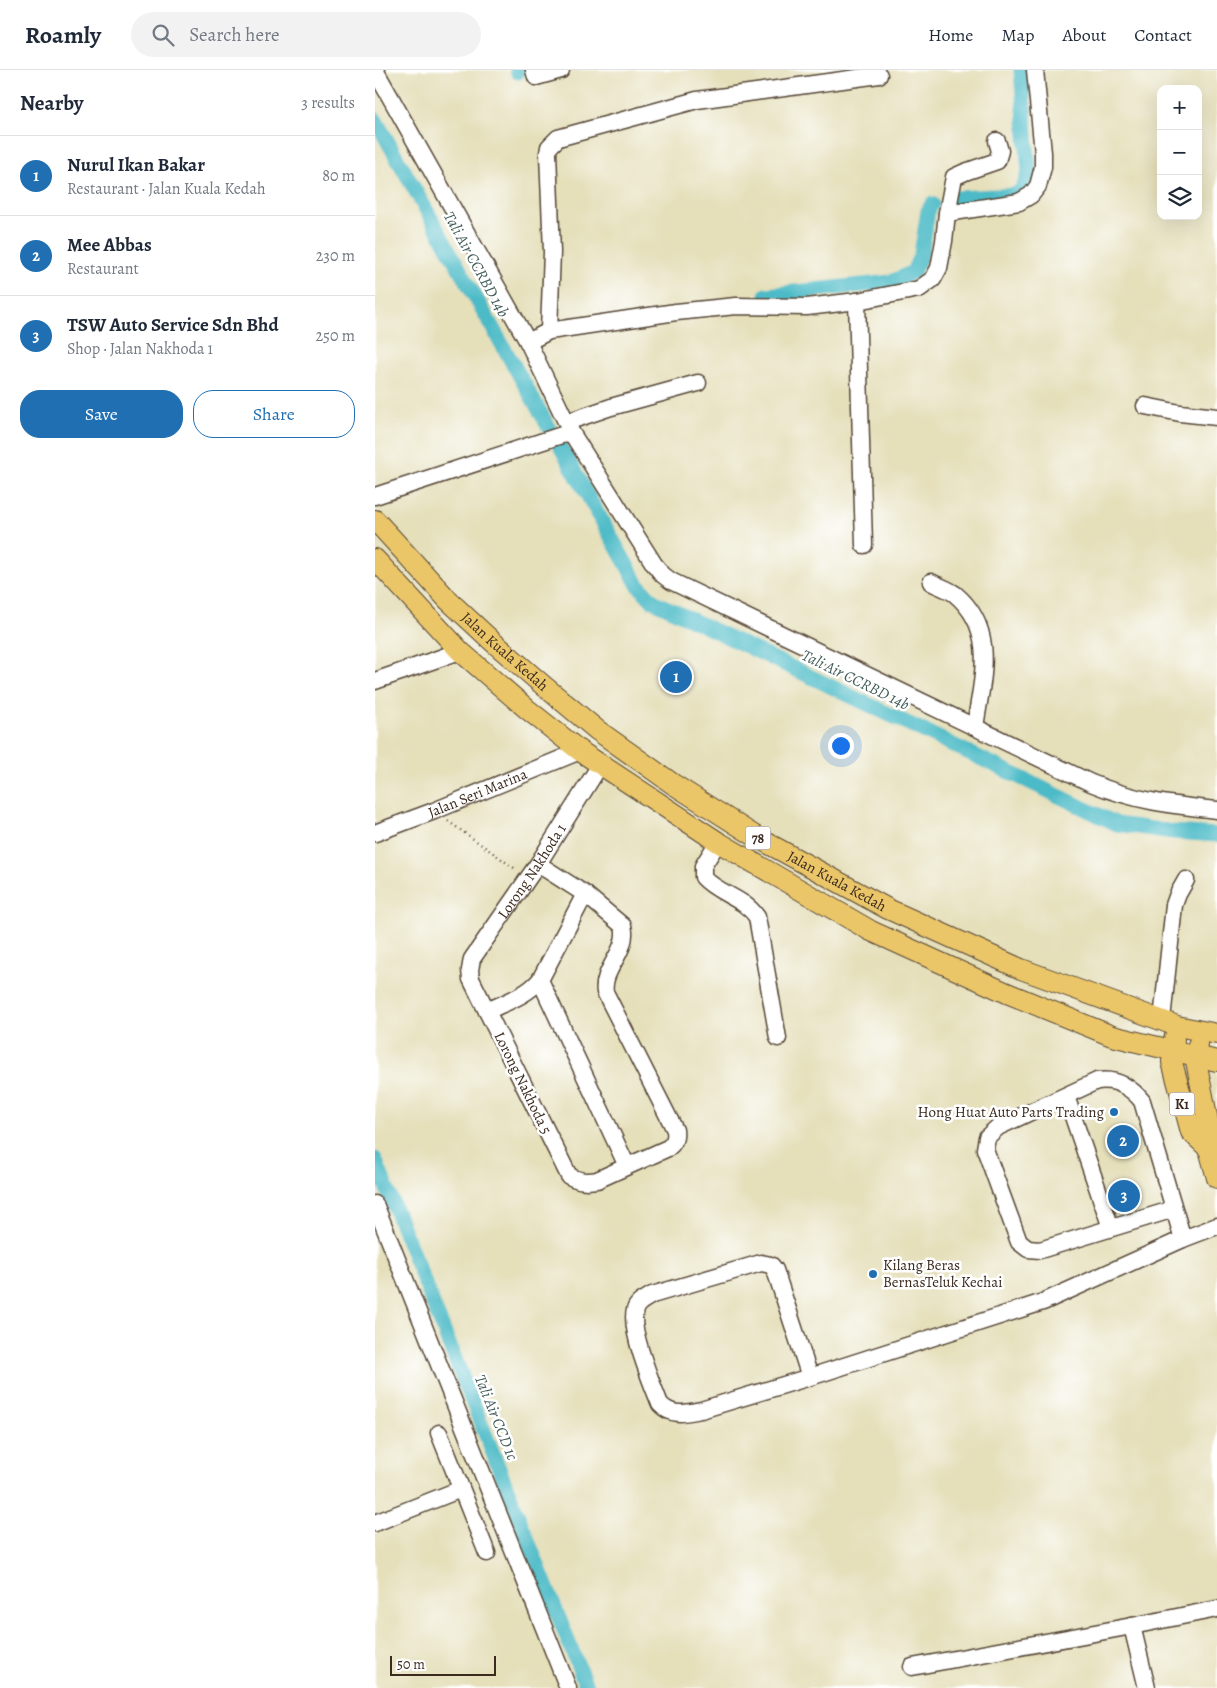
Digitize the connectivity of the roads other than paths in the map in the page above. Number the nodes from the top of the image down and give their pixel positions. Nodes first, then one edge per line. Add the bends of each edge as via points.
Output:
1 (375, 70) edge
2 (534, 70) edge
3 (561, 70) edge
4 (1035, 70) edge
5 (879, 75) dead end
6 (997, 141) dead end
7 (947, 213) junction
8 (857, 301) junction
9 (549, 331) junction
10 (528, 342) junction
11 (698, 383) dead end
12 (1145, 406) dead end
13 (1217, 417) edge
14 (569, 427) junction
15 (375, 496) edge
16 (375, 520) edge
17 (864, 545) dead end
18 (375, 559) edge
19 (931, 582) dead end
20 (460, 651) junction
21 (375, 681) edge
22 (975, 727) junction
23 (580, 751) junction
24 (600, 765) junction
25 (1217, 810) edge
26 (375, 833) edge
27 (718, 842) junction
28 (538, 864) junction
29 (1186, 880) dead end
30 (585, 894) junction
31 (471, 979) joint
32 (540, 980) junction
33 (487, 1011) junction
34 (1169, 1023) junction
35 (1209, 1033) edge
36 (1112, 1036) junction
37 (778, 1038) dead end
38 (1172, 1050) junction
39 (1195, 1056) junction
40 (1217, 1061) edge
41 (1178, 1088) junction
42 (1066, 1096) junction
43 (1210, 1097) edge
44 (1209, 1149) junction
45 (627, 1166) junction
46 (1217, 1178) edge
47 (375, 1204) edge
48 (1174, 1209) junction
49 (1217, 1226) edge
50 (1111, 1228) junction
51 (1183, 1239) junction
52 (810, 1377) junction
53 (439, 1433) dead end
54 (461, 1489) junction
55 (375, 1523) edge
56 (487, 1553) dead end
57 (1217, 1608) edge
58 (1132, 1626) junction
59 (912, 1667) dead end
60 (568, 1688) edge
61 (1147, 1688) edge

1 - 10 street
2 - 3 street via 536,77
4 - 7 street via 1043,153 1038,186 1019,202
5 - 9 street via 697,100 558,138 548,153 552,252
6 - 7 street via 1000,151 997,161 954,178
7 - 8 street via 942,259 933,279 919,288
8 - 9 street via 807,307 736,306
8 - 17 street
9 - 10 street
10 - 14 street
11 - 14 street via 611,407
12 - 13 street
14 - 15 street
14 - 22 street via 654,564 667,578
16 - 34 main road, Jalan Kuala Kedah / 78 via 449,601 493,642 597,730 682,790 758,838 888,909 1021,969
18 - 20 main road, Jalan Kuala Kedah / 78
19 - 22 street via 954,593 974,614 980,628 985,649
20 - 21 street
20 - 23 main road, Jalan Kuala Kedah / 78
22 - 25 street via 1119,794
23 - 24 main road, Jalan Kuala Kedah / 78
23 - 26 street, Jalan Seri Marina
24 - 27 main road, Jalan Kuala Kedah / 78
24 - 28 street, Lorong Nakhoda 1
27 - 36 main road, Jalan Kuala Kedah / 78 via 871,931 1007,993
27 - 37 street via 703,866 703,877 747,905 757,917
28 - 30 street
28 - 31 street, Lorong Nakhoda 1 via 472,959
29 - 34 street via 1174,905
30 - 32 street
30 - 45 street via 623,926 624,937 605,980 605,992 675,1130 675,1139 670,1146
31 - 33 street, Lorong Nakhoda 5
32 - 33 street via 520,996
32 - 45 street
33 - 45 street, Lorong Nakhoda 5 via 569,1176 581,1181 597,1180
34 - 35 main road, Jalan Kuala Kedah / 78
34 - 38 main road, K1
35 - 39 main road, K1
36 - 38 main road, Jalan Kuala Kedah / 78
36 - 41 main road via 1151,1054 1167,1070
38 - 39 main road, Jalan Kuala Kedah / 78
38 - 41 main road, K1
39 - 40 main road, Jalan Kuala Kedah / 78
39 - 43 main road, K1
41 - 44 main road, K1 via 1191,1132
42 - 48 street via 1106,1080 1124,1085 1136,1094 1142,1101
42 - 50 street
42 - 50 street via 998,1127 987,1137 985,1148 1019,1242 1028,1249 1040,1250
43 - 44 main road, K1
44 - 46 main road, K1
47 - 60 street
48 - 50 street
48 - 51 street
49 - 51 street
51 - 52 street via 1043,1302
52 - 52 street via 771,1265 761,1262 652,1295 635,1309 638,1342 665,1410 676,1414 701,1410
53 - 54 street
54 - 55 street
54 - 56 street
57 - 58 street
58 - 59 street
58 - 61 street

